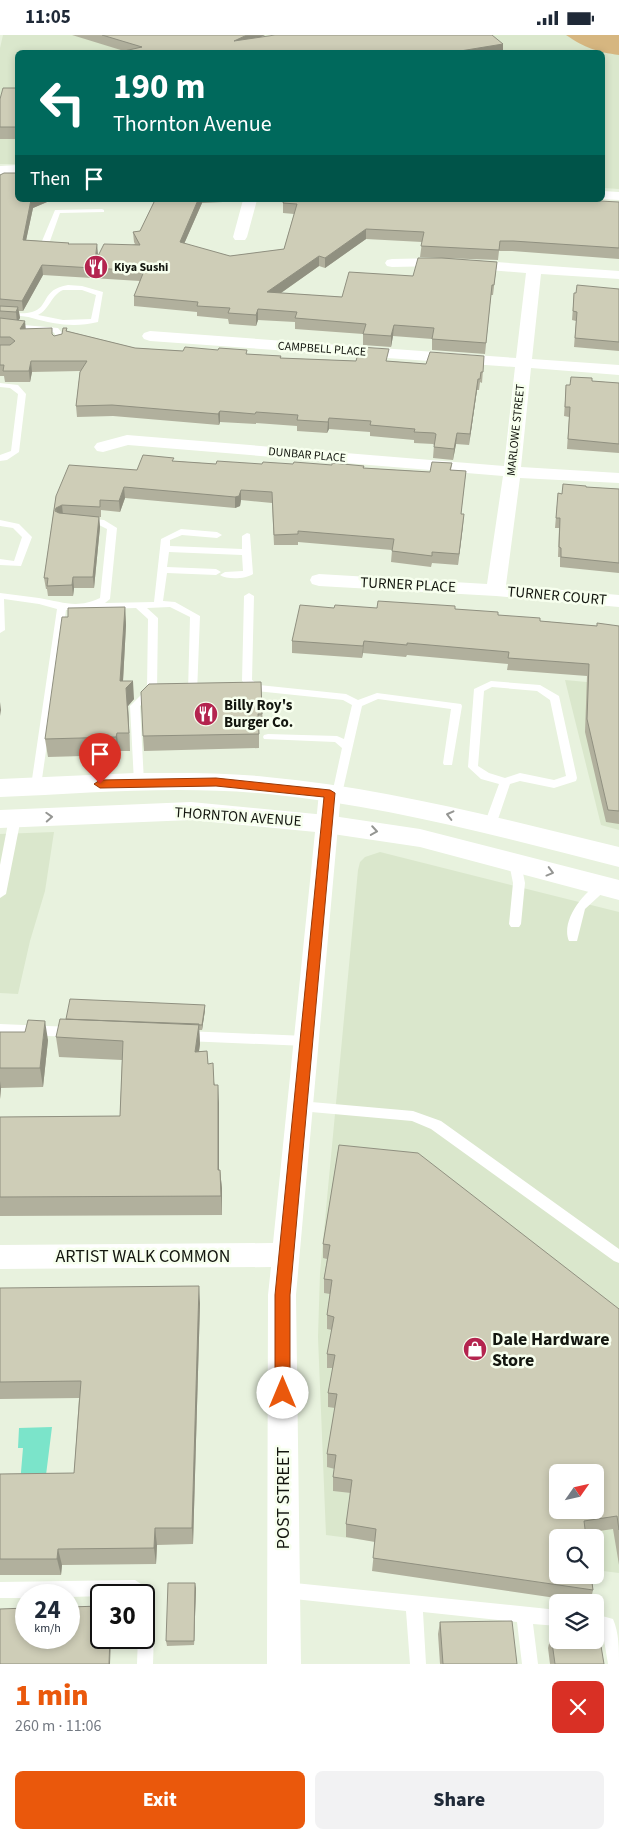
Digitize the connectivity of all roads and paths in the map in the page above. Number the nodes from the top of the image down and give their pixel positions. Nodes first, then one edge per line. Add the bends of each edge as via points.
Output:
1 (15, 169) edge
2 (0, 170) edge
3 (605, 195) edge
4 (619, 196) edge
5 (249, 202) edge
6 (102, 211) dead end
7 (240, 237) dead end
8 (46, 241) edge
9 (392, 263) dead end
10 (534, 270) junction
11 (619, 275) edge
12 (0, 313) edge
13 (32, 315) junction
14 (0, 325) edge
15 (150, 337) dead end
16 (58, 343) edge
17 (524, 363) junction
18 (619, 370) edge
19 (0, 385) edge
20 (103, 447) dead end
21 (0, 458) edge
22 (512, 472) junction
23 (619, 478) edge
24 (72, 520) edge
25 (0, 523) edge
26 (216, 535) dead end
27 (247, 535) dead end
28 (165, 549) junction
29 (246, 552) junction
30 (0, 562) edge
31 (162, 571) junction
32 (320, 580) dead end
33 (496, 590) junction
34 (249, 595) dead end
35 (0, 596) edge
36 (0, 600) edge
37 (619, 601) edge
38 (138, 605) junction
39 (158, 605) junction
40 (62, 607) junction
41 (89, 607) junction
42 (1, 616) edge
43 (0, 630) edge
44 (193, 691) edge
45 (357, 704) junction
46 (268, 737) dead end
47 (347, 746) junction
48 (448, 763) dead end
49 (138, 782) junction
50 (505, 782) junction
51 (36, 786) junction
52 (0, 788) edge
53 (333, 794) junction
54 (7, 819) edge
55 (326, 824) junction
56 (490, 825) junction
57 (619, 857) edge
58 (515, 863) junction
59 (611, 888) edge
60 (0, 894) edge
61 (515, 924) dead end
62 (573, 938) dead end
63 (0, 1029) edge
64 (89, 1033) edge
65 (168, 1035) edge
66 (306, 1041) junction
67 (300, 1106) junction
68 (286, 1255) junction
69 (0, 1257) edge
70 (619, 1257) edge
71 (90, 1589) edge
72 (0, 1590) edge
73 (284, 1590) junction
74 (414, 1602) junction
75 (524, 1614) junction
76 (549, 1617) edge
77 (604, 1624) edge
78 (145, 1649) edge
79 (145, 1664) edge
80 (284, 1664) edge
81 (418, 1664) edge
82 (530, 1664) edge
83 (616, 1664) edge

1 - 2 street
3 - 4 street
5 - 7 street
6 - 8 lane via 57,211
9 - 10 street via 441,262
10 - 11 street
10 - 17 street, MARLOWE STREET
12 - 13 lane
13 - 13 lane via 41,311 53,292 60,288 91,289 100,294 94,320 88,322 38,319
14 - 16 lane via 55,330 59,334
15 - 17 street, CAMPBELL PLACE
17 - 18 street, CAMPBELL PLACE
17 - 22 street, MARLOWE STREET
19 - 21 lane via 19,388 22,394 15,452
20 - 22 street, DUNBAR PLACE via 127,440
22 - 23 street, DUNBAR PLACE
22 - 33 street, MARLOWE STREET
24 - 41 lane via 101,522 112,528 105,599
25 - 30 lane via 22,529 27,537 18,564
26 - 28 lane via 181,532 166,539
27 - 29 lane
28 - 29 lane
28 - 31 lane
29 - 31 lane via 248,574
31 - 39 lane
32 - 33 street, TURNER PLACE
33 - 37 street, TURNER COURT
34 - 45 lane via 247,681 256,688 346,697
35 - 40 lane
36 - 42 lane
38 - 39 lane
38 - 41 lane
38 - 49 lane via 153,618 152,690 135,707
39 - 44 lane via 172,604 195,616
40 - 41 lane
40 - 51 lane
42 - 43 lane
45 - 47 lane
45 - 48 lane via 377,695 457,706
46 - 47 lane via 337,739
47 - 53 lane
49 - 51 street, THORNTON AVENUE
49 - 53 street, THORNTON AVENUE via 216,782
50 - 50 lane via 520,777 554,784 572,778 555,698 540,688 491,684 479,689 472,767
50 - 56 lane
51 - 52 street, THORNTON AVENUE
53 - 55 street, POST STREET
56 -> 53 street, THORNTON AVENUE via 403,805
54 -> 55 street, THORNTON AVENUE via 190,811
54 - 60 lane
55 -> 58 street, THORNTON AVENUE via 420,838
55 - 66 street, POST STREET
56 - 57 street, THORNTON AVENUE
58 -> 59 street, THORNTON AVENUE
58 - 61 lane via 519,883
59 - 62 lane via 587,898 578,908
63 - 64 lane
65 - 66 lane
66 - 67 street, POST STREET
67 - 68 street, POST STREET
67 - 70 lane via 413,1116 436,1125
68 - 69 street, ARTIST WALK COMMON
68 - 73 street, POST STREET via 282,1295
71 - 72 lane
73 - 74 lane
73 - 80 street, POST STREET
74 - 75 lane
74 - 81 lane
75 - 76 lane
75 - 82 lane
77 - 83 lane via 611,1632
78 - 79 lane

